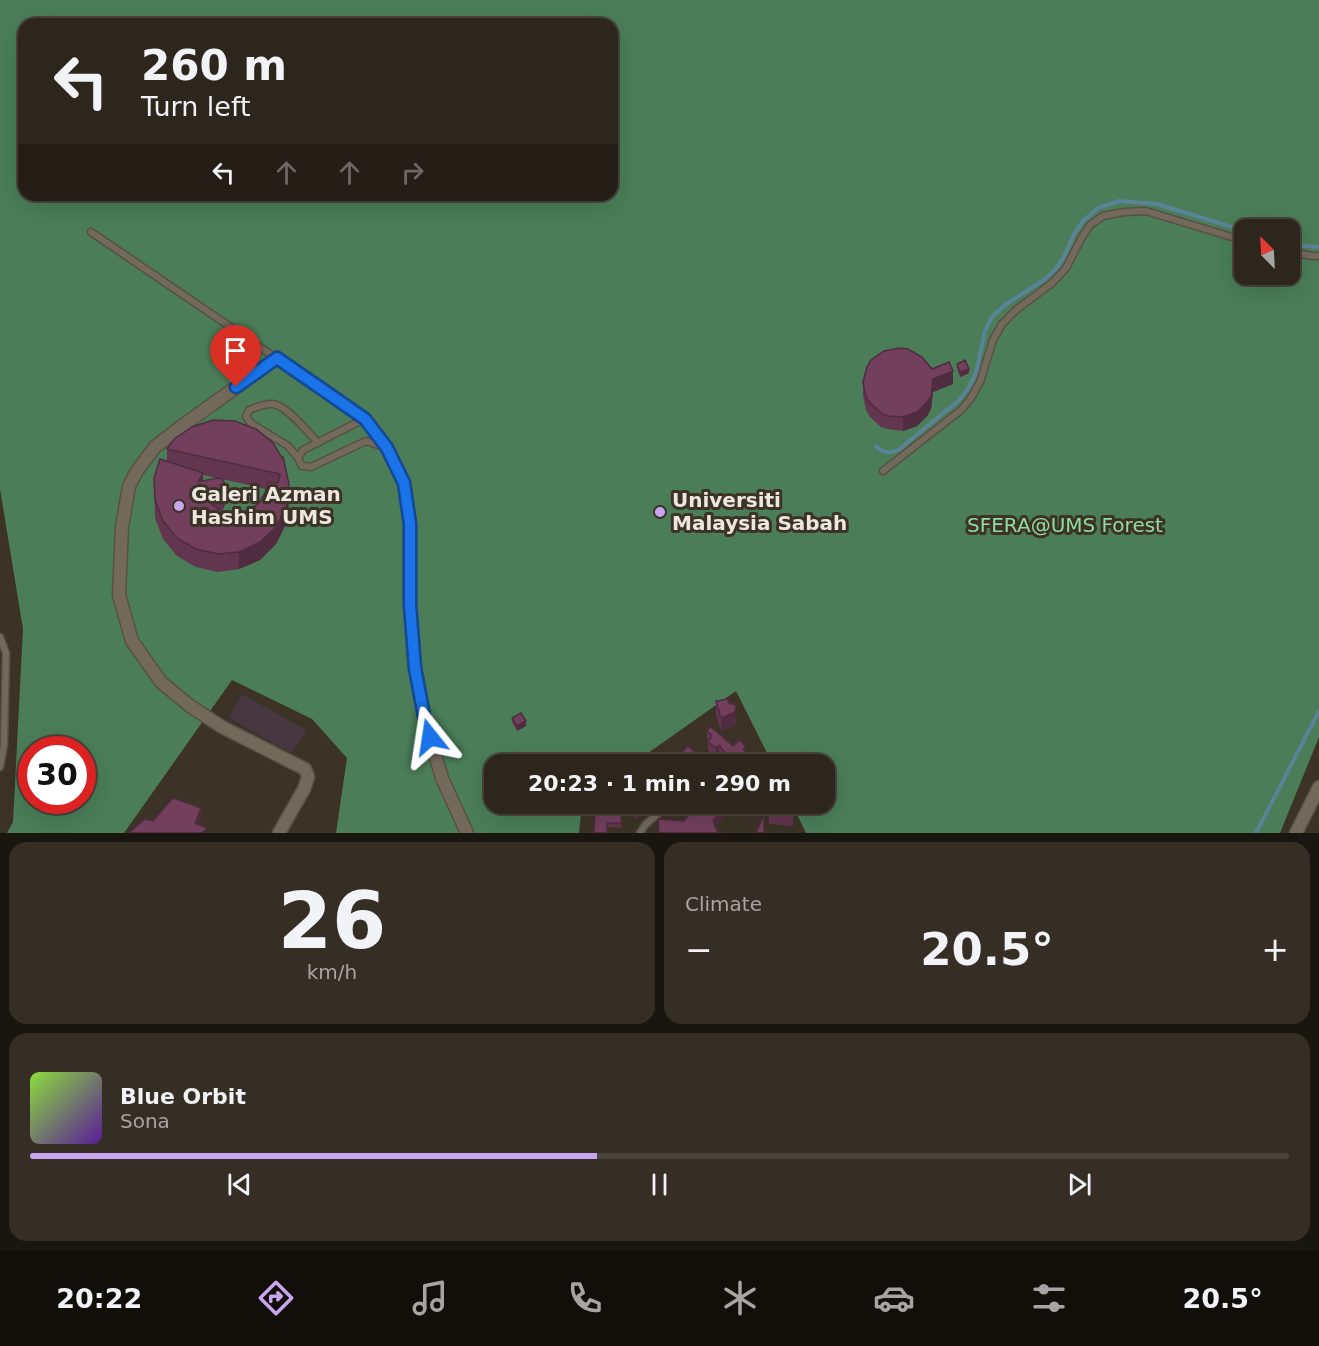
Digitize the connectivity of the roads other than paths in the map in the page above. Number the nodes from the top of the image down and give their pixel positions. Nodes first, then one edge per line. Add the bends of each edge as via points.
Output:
1 (91, 232) dead end
2 (1234, 237) edge
3 (1300, 254) edge
4 (1319, 256) edge
5 (277, 358) junction
6 (365, 419) junction
7 (318, 443) junction
8 (387, 448) junction
9 (298, 458) junction
10 (883, 471) dead end
11 (0, 637) edge
12 (0, 767) edge
13 (1319, 787) edge
14 (658, 814) edge
15 (279, 833) edge
16 (467, 833) edge
17 (640, 833) edge
18 (1296, 833) edge

1 - 5 lane
2 - 10 lane via 1146,211 1103,216 1090,225 1052,283 1002,324 980,382 961,410
3 - 4 lane
5 - 6 street
5 - 15 street via 155,447 137,471 129,486 122,527 119,595 132,641 160,682 222,727 305,769 308,777 304,789
6 - 7 lane
6 - 8 street
7 - 9 lane via 303,450
7 - 9 lane via 299,421 276,404 249,410 246,417 252,424 288,446
8 - 9 lane via 366,441 311,467 302,466
8 - 16 street via 404,483 410,524 410,605 424,716 442,778
11 - 12 lane via 6,653
13 - 18 street
14 - 17 lane

